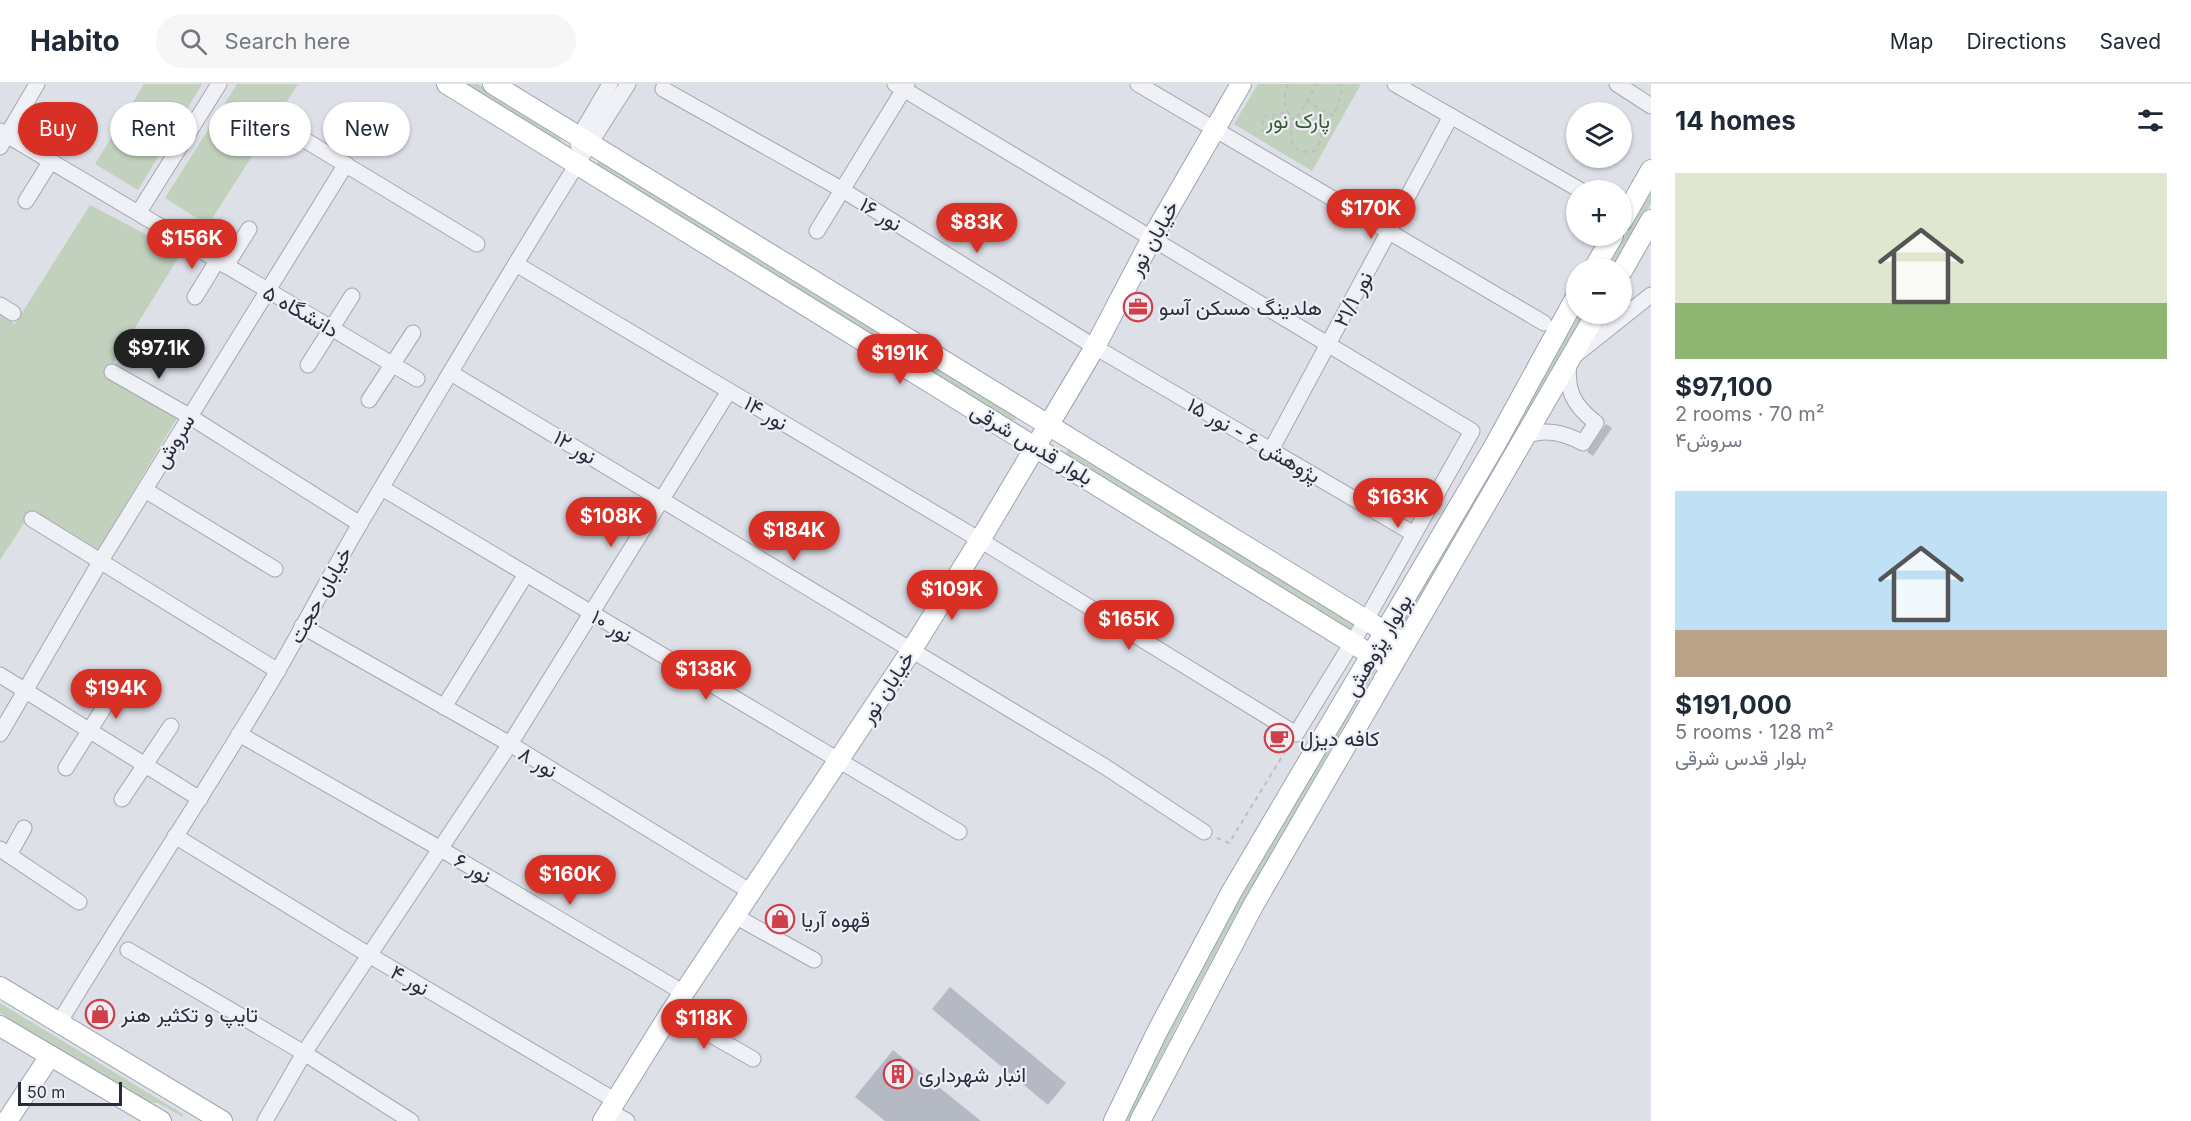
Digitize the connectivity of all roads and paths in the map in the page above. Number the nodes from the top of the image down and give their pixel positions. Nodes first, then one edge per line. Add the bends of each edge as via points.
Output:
1 (37, 84) edge
2 (218, 84) edge
3 (447, 84) edge
4 (493, 84) edge
5 (610, 84) edge
6 (628, 84) edge
7 (1138, 84) edge
8 (1241, 84) edge
9 (1287, 84) edge
10 (1317, 84) edge
11 (1339, 84) edge
12 (1395, 84) edge
13 (1617, 84) edge
14 (902, 86) edge
15 (663, 89) dead end
16 (1306, 101) junction
17 (1651, 106) edge
18 (1288, 112) junction
19 (1273, 115) junction
20 (1451, 116) junction
21 (1295, 121) junction
22 (1293, 125) junction
23 (1215, 129) junction
24 (2, 138) edge
25 (584, 140) junction
26 (311, 143) edge
27 (48, 156) edge
28 (47, 159) junction
29 (578, 163) junction
30 (346, 164) junction
31 (1651, 170) edge
32 (1566, 182) edge
33 (841, 189) junction
34 (26, 201) dead end
35 (1632, 201) edge
36 (139, 212) junction
37 (1651, 220) edge
38 (249, 229) dead end
39 (817, 231) dead end
40 (1389, 232) junction
41 (1152, 238) junction
42 (477, 244) dead end
43 (1629, 258) edge
44 (221, 263) junction
45 (516, 264) junction
46 (267, 292) junction
47 (1651, 295) edge
48 (352, 296) dead end
49 (195, 297) dead end
50 (1566, 315) edge
51 (1544, 323) dead end
52 (1590, 324) edge
53 (332, 330) junction
54 (413, 333) dead end
55 (1328, 345) junction
56 (1095, 347) junction
57 (1569, 360) junction
58 (308, 365) dead end
59 (392, 365) junction
60 (112, 372) dead end
61 (451, 373) junction
62 (417, 379) dead end
63 (729, 391) junction
64 (369, 400) dead end
65 (189, 417) junction
66 (1049, 425) junction
67 (1523, 437) junction
68 (1036, 446) junction
69 (1271, 450) junction
70 (382, 488) junction
71 (145, 490) junction
72 (661, 500) junction
73 (32, 519) dead end
74 (360, 524) junction
75 (1414, 534) junction
76 (980, 540) junction
77 (100, 562) junction
78 (275, 569) dead end
79 (526, 574) junction
80 (590, 613) junction
81 (1366, 620) junction
82 (302, 627) junction
83 (1385, 632) junction
84 (1352, 643) junction
85 (1405, 644) junction
86 (911, 651) junction
87 (1371, 656) junction
88 (1391, 667) junction
89 (278, 671) junction
90 (0, 675) edge
91 (25, 689) junction
92 (113, 693) dead end
93 (444, 707) junction
94 (171, 726) dead end
95 (91, 730) junction
96 (0, 734) edge
97 (239, 734) junction
98 (1296, 734) junction
99 (510, 744) junction
100 (839, 761) junction
101 (145, 765) junction
102 (66, 768) dead end
103 (122, 799) dead end
104 (200, 799) junction
105 (24, 828) dead end
106 (959, 832) dead end
107 (1204, 832) joint
108 (175, 836) junction
109 (439, 848) junction
110 (4, 852) edge
111 (751, 892) junction
112 (79, 902) dead end
113 (735, 916) junction
114 (128, 950) dead end
115 (369, 956) junction
116 (814, 960) dead end
117 (0, 987) edge
118 (684, 993) junction
119 (671, 1012) junction
120 (59, 1023) junction
121 (0, 1026) edge
122 (304, 1053) junction
123 (50, 1056) junction
124 (753, 1059) dead end
125 (609, 1111) edge
126 (198, 1115) edge
127 (7, 1121) edge
128 (161, 1121) edge
129 (222, 1121) edge
130 (265, 1121) edge
131 (411, 1121) edge
132 (627, 1121) edge
133 (1114, 1121) edge
134 (1140, 1121) edge

1 - 24 street
2 - 36 street
3 - 29 main road, بلوار قدس شرقی
4 - 25 main road, بلوار قدس شرقی
5 - 25 street
6 - 25 street
7 - 23 street
8 - 23 main road, خیابان نور
9 - 18 path via 1284,103
10 - 16 path
11 - 16 path via 1342,94 1333,116
12 - 20 street
13 - 17 street
14 - 33 street
14 - 41 street
15 - 33 street, نور ۱۶
16 - 21 path
18 - 19 path
18 - 21 path
19 - 19 path via 1262,117 1262,131 1275,129
20 - 32 street
20 - 40 street, نور ۲۱/۱
21 - 22 path
22 - 22 path via 1290,141 1297,151 1315,151 1321,129 1311,121
23 - 40 street
23 - 41 main road, خیابان نور
24 - 28 street, دانشگاه ۵
25 - 29 street, خیابان حجت
25 - 66 main road, بلوار قدس شرقی
26 - 30 street
27 - 28 street
28 - 34 street
28 - 36 street, دانشگاه ۵
29 - 45 street, خیابان حجت
29 - 68 main road, بلوار قدس شرقی
30 - 42 street
30 - 46 street, سروش
31 - 35 main road
33 - 39 street
33 - 56 street, نور ۱۶
36 - 44 street, دانشگاه ۵
37 - 43 main road
38 - 44 street
40 - 51 street
40 - 55 street, نور ۲۱/۱
41 - 55 street
41 - 56 main road, خیابان نور
44 - 46 street, دانشگاه ۵
44 - 49 street
45 - 61 street, خیابان حجت
45 - 63 street, نور ۱۴
46 - 53 street, دانشگاه ۵
46 - 65 street, سروش
47 - 57 street
48 - 53 street
50 - 83 main road, بولوار پژوهش
52 - 57 main road, بولوار پژوهش
53 - 58 street
53 - 59 street, دانشگاه ۵
54 - 59 street
55 - 69 street, نور ۲۱/۱
55 - 75 street via 1472,431
56 - 66 main road, خیابان نور
56 - 69 street, پژوهش ۶ - نور ۱۵
57 - 67 main road, بولوار پژوهش
57 - 67 street via 1569,387 1580,410 1596,423 1583,443 1557,432
59 - 62 street, دانشگاه ۵
59 - 64 street
60 - 65 street
61 - 70 street, خیابان حجت
61 - 72 street, نور ۱۲
63 - 72 street
63 - 76 street, نور ۱۴
65 - 71 street, سروش
65 - 74 street
66 - 68 main road, خیابان نور
66 - 81 main road, بلوار قدس شرقی
67 - 85 main road, بولوار پژوهش
68 - 76 main road, خیابان نور
68 - 84 main road, بلوار قدس شرقی
69 - 75 street, پژوهش ۶ - نور ۱۵
70 - 74 street, خیابان حجت
70 - 79 street, نور ۱۰
71 - 77 street, سروش
71 - 78 street
72 - 80 street
72 - 86 street, نور ۱۲
73 - 77 street
74 - 82 street, خیابان حجت
75 - 81 street
76 - 86 main road, خیابان نور
76 - 98 street, نور ۱۴
77 - 89 street
77 - 91 street, سروش
79 - 80 street, نور ۱۰
79 - 93 street
80 - 99 street
80 - 100 street, نور ۱۰
81 - 83 main road, بلوار قدس شرقی
81 - 84 street
82 - 89 street, خیابان حجت
82 - 93 street, نور ۸
83 - 85 main road, بلوار قدس شرقی
83 - 87 main road, بولوار پژوهش
84 - 87 main road, بلوار قدس شرقی
84 - 98 street
85 - 88 main road, بولوار پژوهش
86 - 100 main road, خیابان نور
86 - 107 street, نور ۱۲ via 1104,766
87 - 88 main road, بلوار قدس شرقی
87 - 133 main road, بولوار پژوهش via 1232,891
88 - 134 main road, بولوار پژوهش via 1254,904
89 - 97 street, خیابان حجت
90 - 91 street
91 - 95 street
91 - 96 street, سروش
92 - 95 street
93 - 99 street, نور ۸
94 - 101 street
95 - 101 street
95 - 102 street
97 - 104 street, خیابان حجت
97 - 109 street, نور ۶
98 - 107 path via 1229,843
99 - 109 street
99 - 111 street, نور ۸
100 - 106 street, نور ۱۰
100 - 111 main road, خیابان نور
101 - 103 street
101 - 104 street
104 - 108 street, خیابان حجت
105 - 110 street
108 - 115 street, نور ۴
108 - 120 street, خیابان حجت
109 - 115 street
109 - 118 street, نور ۶
110 - 112 street
111 - 113 main road, خیابان نور
113 - 116 street
113 - 118 main road, خیابان نور
114 - 122 street
115 - 122 street
115 - 125 street, نور ۴
117 - 120 main road
118 - 119 main road, خیابان نور
119 - 124 street
119 - 125 main road, خیابان نور
120 - 126 main road
121 - 123 main road
122 - 130 street
122 - 131 street
123 - 127 main road
123 - 128 main road
125 - 132 street, نور ۴
126 - 129 main road

